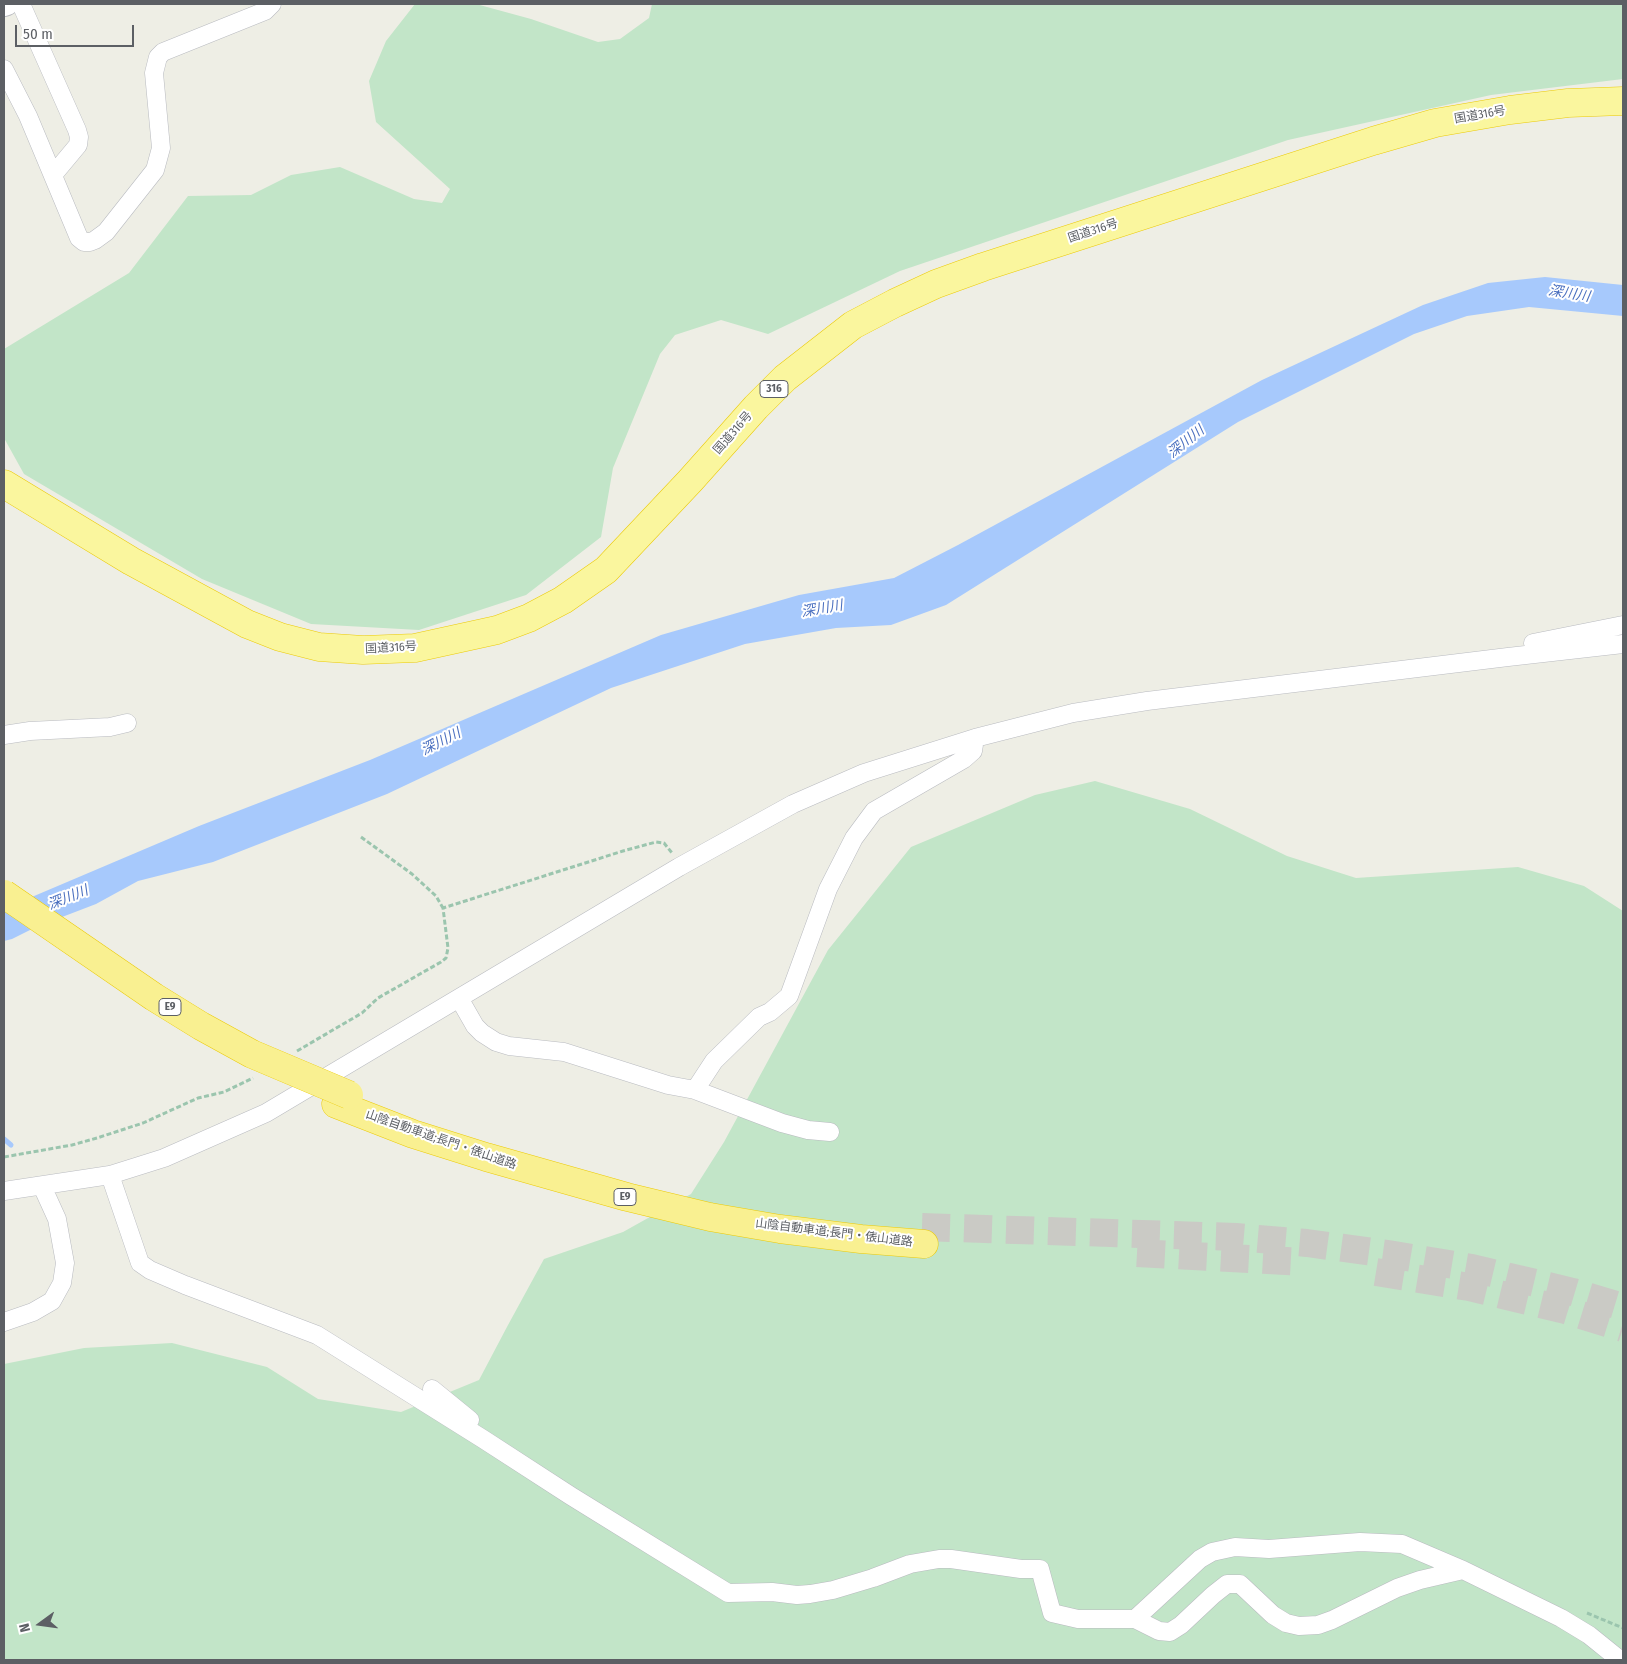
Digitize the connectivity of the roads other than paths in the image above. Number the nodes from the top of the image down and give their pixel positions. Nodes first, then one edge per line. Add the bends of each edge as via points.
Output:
1 (21, 4) edge
2 (272, 4) edge
3 (5, 75) edge
4 (1623, 101) edge
5 (53, 175) junction
6 (4, 484) edge
7 (1623, 626) edge
8 (1623, 644) edge
9 (1508, 656) junction
10 (127, 723) dead end
11 (4, 735) edge
12 (976, 738) junction
13 (4, 894) edge
14 (4, 911) edge
15 (458, 998) junction
16 (695, 1090) junction
17 (342, 1099) junction
18 (830, 1132) dead end
19 (110, 1175) junction
20 (42, 1186) junction
21 (4, 1191) edge
22 (923, 1236) tunnel mouth
23 (4, 1322) edge
24 (432, 1389) dead end
25 (483, 1439) junction
26 (1463, 1570) junction
27 (1135, 1619) junction
28 (1620, 1660) edge

1 - 5 street via 79,137 78,145
2 - 5 street via 265,11 163,52 158,57 154,73 161,148 157,164 101,236 90,242 79,238
3 - 5 street via 28,116
4 - 6 highway, 国道316号 / 316 via 1510,110 1435,124 1344,150 983,267 895,303 853,325 785,378 606,570 563,600 497,630 415,648 363,650 319,647 280,637 247,624 130,561
7 - 9 street via 1522,645
8 - 9 street
9 - 12 street via 1147,701 1073,713
10 - 11 street
12 - 15 street via 864,774 792,804
12 - 16 street via 974,751 964,759 874,811 854,838 828,888 789,996 759,1017 714,1061
13 - 17 highway, 山陰自動車道;長門・俵山道路 / E9, bridge via 201,1026
14 - 17 highway, 山陰自動車道;長門・俵山道路 / E9 via 197,1038 254,1068
15 - 16 street via 475,1026 496,1042 564,1052 668,1085
15 - 19 street via 266,1113 164,1158
16 - 18 street via 782,1123
17 - 22 highway, 山陰自動車道;長門・俵山道路 / E9 via 413,1134 627,1197 710,1217 861,1239
19 - 20 street
19 - 25 street via 140,1263 185,1285 317,1335
20 - 21 street
20 - 23 street via 57,1218 65,1263 62,1283 52,1301
24 - 25 street via 470,1419
25 - 27 street via 728,1593 798,1595 825,1592 910,1564 951,1559 1040,1569 1052,1613 1078,1619
26 - 27 street via 1402,1544 1360,1542 1269,1549 1235,1548 1212,1552 1200,1559
26 - 27 street via 1396,1588 1318,1625 1299,1626 1286,1622 1273,1615 1240,1584 1227,1584 1182,1626 1170,1632 1159,1631
26 - 28 street via 1561,1618

